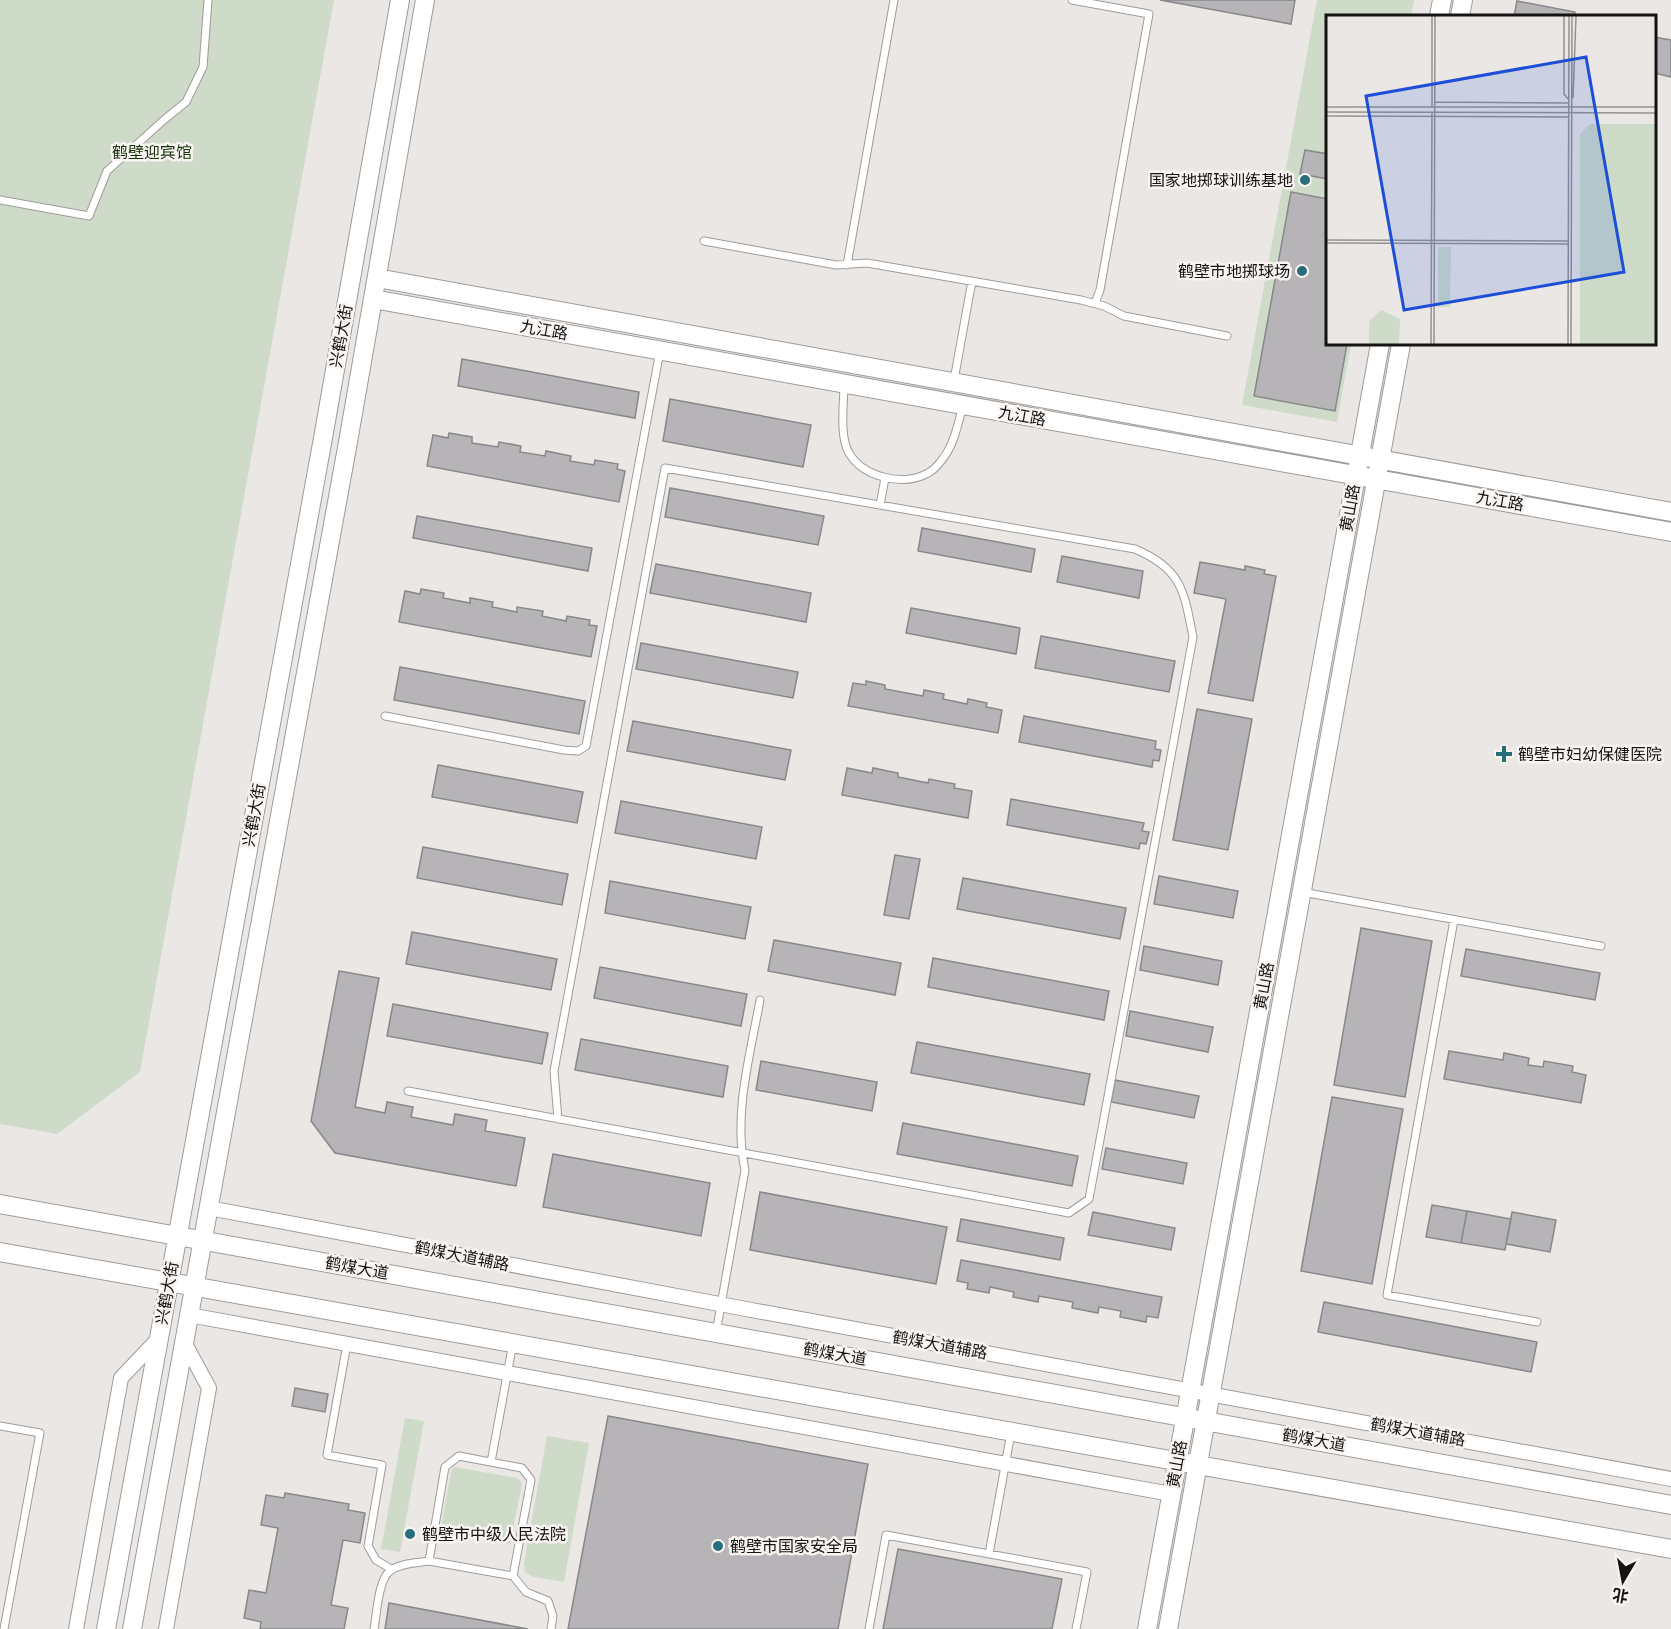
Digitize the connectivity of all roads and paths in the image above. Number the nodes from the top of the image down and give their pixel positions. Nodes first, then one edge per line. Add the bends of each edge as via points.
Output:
1 (208, 0) edge
2 (400, 0) edge
3 (425, 0) edge
4 (894, 0) edge
5 (1072, 0) edge
6 (1442, 0) edge
7 (1463, 0) edge
8 (1439, 15) edge
9 (1460, 15) edge
10 (0, 200) edge
11 (704, 241) dead end
12 (847, 265) junction
13 (376, 278) junction
14 (972, 281) junction
15 (373, 299) junction
16 (1095, 303) junction
17 (1227, 336) dead end
18 (1380, 345) edge
19 (1401, 345) edge
20 (660, 351) junction
21 (954, 383) junction
22 (844, 384) junction
23 (963, 405) junction
24 (1359, 456) junction
25 (1380, 460) junction
26 (1356, 476) junction
27 (885, 478) junction
28 (1376, 479) junction
29 (880, 505) junction
30 (1671, 513) edge
31 (1671, 532) edge
32 (385, 716) dead end
33 (1301, 892) junction
34 (1454, 920) junction
35 (1601, 946) dead end
36 (760, 1000) dead end
37 (408, 1091) dead end
38 (558, 1119) junction
39 (742, 1152) junction
40 (0, 1204) edge
41 (209, 1208) junction
42 (178, 1236) junction
43 (203, 1240) junction
44 (0, 1252) edge
45 (169, 1282) junction
46 (194, 1286) junction
47 (721, 1304) junction
48 (189, 1315) junction
49 (1537, 1322) dead end
50 (716, 1333) junction
51 (159, 1338) junction
52 (184, 1342) junction
53 (513, 1343) junction
54 (347, 1344) junction
55 (507, 1372) junction
56 (1190, 1391) junction
57 (1210, 1395) junction
58 (1185, 1417) junction
59 (1206, 1421) junction
60 (0, 1426) edge
61 (1011, 1431) junction
62 (1178, 1461) junction
63 (491, 1462) junction
64 (1005, 1464) junction
65 (1198, 1465) junction
66 (1671, 1479) edge
67 (1171, 1494) junction
68 (1671, 1505) edge
69 (1671, 1549) edge
70 (989, 1554) junction
71 (429, 1561) junction
72 (392, 1569) junction
73 (513, 1576) junction
74 (4, 1629) edge
75 (76, 1629) edge
76 (106, 1629) edge
77 (132, 1629) edge
78 (165, 1629) edge
79 (374, 1629) edge
80 (550, 1629) edge
81 (869, 1629) edge
82 (1076, 1629) edge
83 (1147, 1629) edge
84 (1168, 1629) edge

1 - 10 lane via 202,67 186,102 108,171 89,216
2 - 42 main road, 兴鹤大街
3 - 13 main road, 兴鹤大街
4 - 12 lane
5 - 16 lane via 1149,14
6 - 8 main road
7 - 9 main road
11 - 12 lane
12 - 14 lane via 867,263
13 - 15 main road, 兴鹤大街
13 - 21 main road, 九江路
14 - 16 lane
14 - 21 lane
15 - 20 main road, 九江路
15 - 41 main road, 兴鹤大街
16 - 17 lane via 1124,316
18 - 24 main road, 黄山路
19 - 25 main road, 黄山路
20 - 22 main road, 九江路
20 - 32 lane via 586,746 578,751 564,750
21 - 24 main road, 九江路
22 - 23 main road, 九江路
22 - 27 lane via 843,427 849,452 865,470
23 - 26 main road, 九江路
23 - 27 lane via 953,440 943,459 927,474
24 - 25 main road, 九江路
24 - 26 main road, 黄山路
25 - 28 main road, 黄山路
25 - 30 main road, 九江路
26 - 28 main road, 九江路
26 - 56 main road, 黄山路
27 - 29 lane
28 - 31 main road, 九江路
28 - 33 main road, 黄山路
29 - 38 lane via 665,468 555,1071
29 - 39 lane via 1135,549 1169,570 1185,593 1193,637 1089,1199 1069,1213
33 - 34 lane
33 - 57 main road, 黄山路
34 - 35 lane
34 - 49 lane via 1387,1295
36 - 39 lane via 741,1101
37 - 38 lane
38 - 39 lane
39 - 47 lane via 746,1170
40 - 42 main road, 鹤煤大道
41 - 43 main road, 兴鹤大街
41 - 47 street, 鹤煤大道辅路
42 - 43 main road, 鹤煤大道
42 - 45 main road, 兴鹤大街
43 - 46 main road, 兴鹤大街
43 - 50 main road, 鹤煤大道
44 - 45 main road
45 - 46 main road
45 - 51 main road, 兴鹤大街
46 - 48 main road, 兴鹤大街
46 - 53 main road
47 - 50 lane
47 - 56 street, 鹤煤大道辅路
48 - 52 main road, 兴鹤大街
48 - 54 street
50 - 58 main road, 鹤煤大道
51 - 75 street via 121,1378
51 - 76 main road, 兴鹤大街
52 - 77 main road, 兴鹤大街
52 - 78 street via 209,1388
53 - 55 lane
53 - 61 main road
54 - 55 street
54 - 72 lane via 327,1455 382,1465 368,1546 375,1560
55 - 63 lane
55 - 64 street
56 - 57 street, 鹤煤大道辅路
56 - 58 main road, 黄山路
57 - 59 main road, 黄山路
57 - 66 street, 鹤煤大道辅路
58 - 59 main road, 鹤煤大道
58 - 62 main road, 黄山路
59 - 65 main road, 黄山路
59 - 68 main road, 鹤煤大道
60 - 74 lane via 40,1433
61 - 62 main road
61 - 64 lane
62 - 65 main road
62 - 67 main road, 黄山路
63 - 71 lane via 459,1456 445,1467
63 - 73 lane via 522,1468 531,1480
64 - 67 street
64 - 70 lane
65 - 69 main road
65 - 84 main road, 黄山路
67 - 83 main road, 黄山路
70 - 81 lane via 886,1535
70 - 82 lane via 1087,1572
71 - 72 lane
71 - 73 lane
72 - 79 lane via 383,1578
73 - 80 lane via 526,1592 548,1601 553,1616

